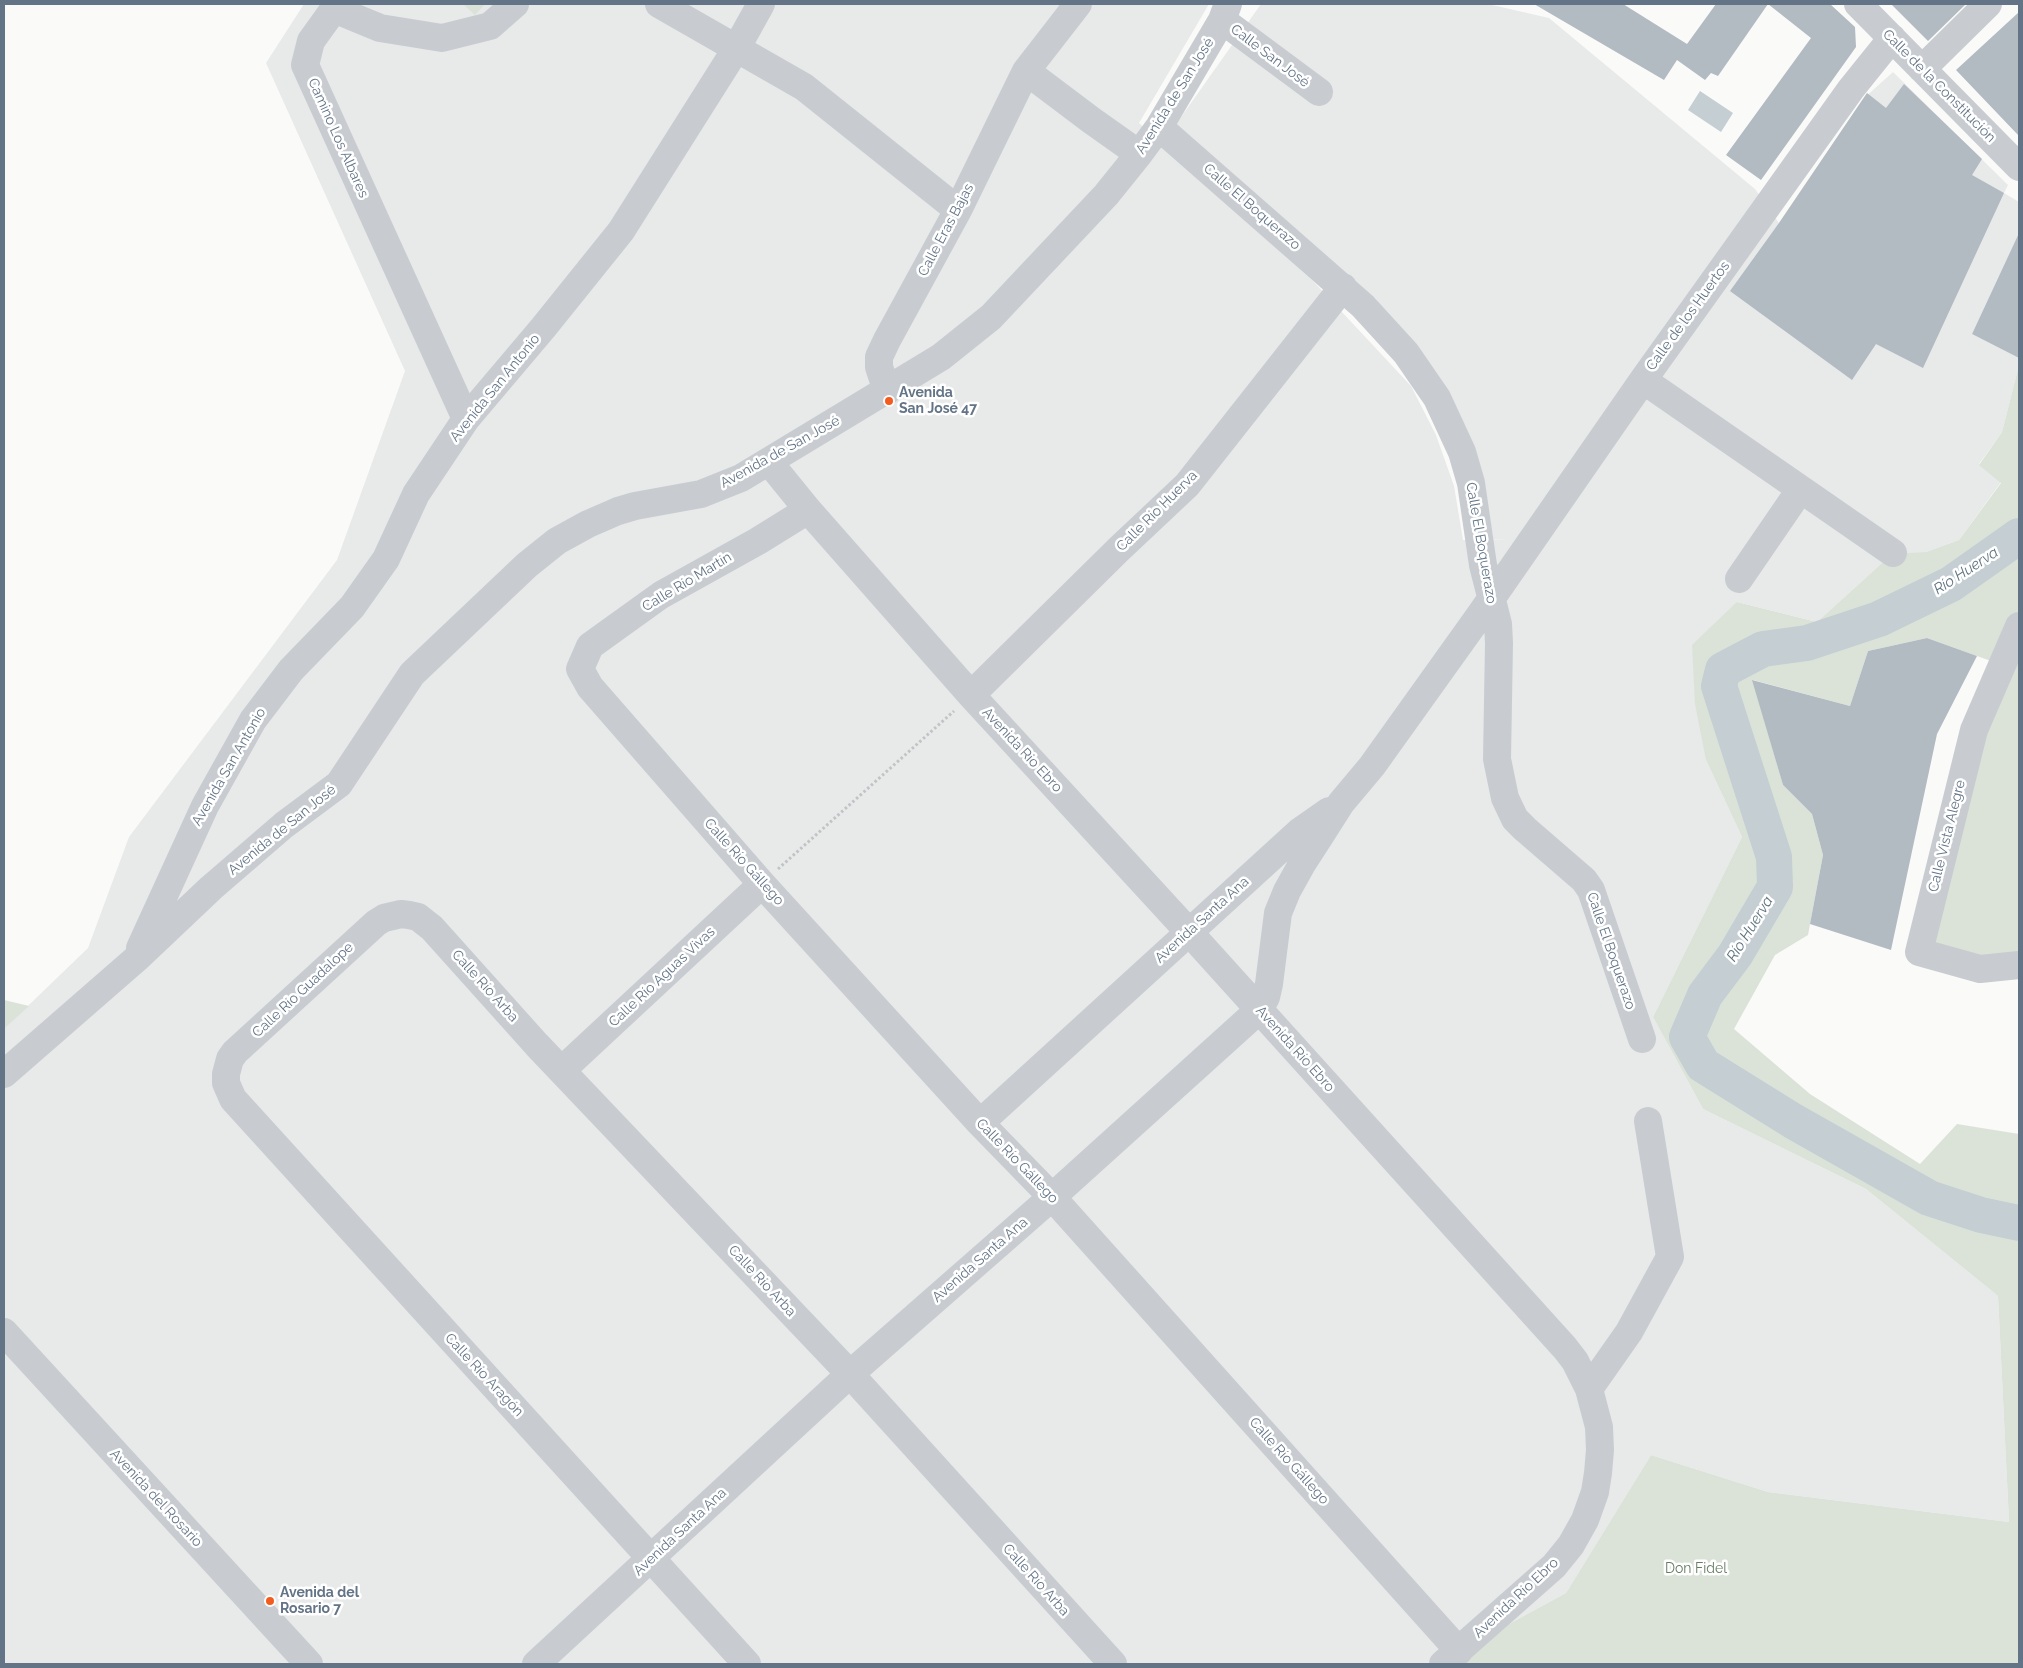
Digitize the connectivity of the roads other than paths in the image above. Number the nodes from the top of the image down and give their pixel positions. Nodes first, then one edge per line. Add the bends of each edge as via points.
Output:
1 (515, 4) edge
2 (658, 4) edge
3 (761, 4) edge
4 (1078, 4) edge
5 (1858, 4) edge
6 (1988, 4) edge
7 (1225, 12) edge
8 (1892, 38) junction
9 (736, 49) junction
10 (1922, 69) junction
11 (1026, 71) junction
12 (1318, 92) dead end
13 (1159, 127) junction
14 (1139, 154) junction
15 (2019, 168) edge
16 (958, 210) junction
17 (1343, 287) junction
18 (1642, 380) junction
19 (887, 391) junction
20 (466, 419) junction
21 (769, 462) junction
22 (1800, 490) junction
23 (808, 510) junction
24 (1893, 553) dead end
25 (1739, 579) dead end
26 (1491, 599) junction
27 (2019, 626) edge
28 (580, 669) joint
29 (971, 695) junction
30 (1341, 803) junction
31 (178, 861) junction
32 (762, 884) junction
33 (211, 888) junction
34 (401, 914) joint
35 (1189, 932) junction
36 (136, 959) junction
37 (2019, 965) edge
38 (1259, 1010) junction
39 (1642, 1039) dead end
40 (562, 1070) junction
41 (4, 1074) edge
42 (226, 1083) joint
43 (1648, 1121) dead end
44 (980, 1122) junction
45 (1052, 1197) junction
46 (4, 1332) edge
47 (850, 1374) junction
48 (1589, 1390) junction
49 (652, 1558) junction
50 (1451, 1657) edge
51 (308, 1664) edge
52 (536, 1664) edge
53 (747, 1664) edge
54 (1113, 1664) edge

1 - 20 street, Camino Los Albares via 490,26 442,38 380,28 334,8 312,41 305,65
2 - 9 street
3 - 9 street, Avenida San Antonio
4 - 11 street, Calle Eras Bajas
5 - 8 street, Calle de la Constitución
6 - 10 street
7 - 12 street, Calle San José
7 - 13 street, Avenida de San José
8 - 10 street, Calle de la Constitución
8 - 18 street, Calle de los Huertos via 1850,89
9 - 16 street via 821,98
9 - 20 street, Avenida San Antonio via 621,231
10 - 15 street, Calle de la Constitución
11 - 14 street
11 - 16 street, Calle Eras Bajas
13 - 14 street, Avenida de San José
13 - 17 street, Calle El Boquerazo
14 - 19 street, Avenida de San José via 1106,195 991,317 941,356
16 - 19 street, Calle Eras Bajas via 879,357
17 - 26 street, Calle El Boquerazo via 1406,353 1452,426 1471,482
17 - 29 street, Calle Río Huerva via 1187,485
18 - 22 street
18 - 26 street, Calle de los Huertos
19 - 21 street, Avenida de San José
20 - 31 street, Avenida San Antonio via 416,494 386,559 358,599 291,670 253,720
21 - 23 street, Avenida Río Ebro
21 - 33 street, Avenida de San José via 722,487 618,511 557,541 527,565 412,674 339,784 284,825
22 - 24 street
22 - 25 street
23 - 28 street, Calle Río Martín via 661,595 590,646
23 - 29 street, Avenida Río Ebro
26 - 30 street, Avenida Santa Ana via 1372,766
26 - 39 street, Calle El Boquerazo via 1499,633 1497,759 1505,798 1515,819 1584,880 1591,890
27 - 37 street, Calle Vista Alegre via 1974,730 1919,952 1980,969
28 - 32 street, Calle Río Gállego via 590,687
29 - 35 street, Avenida Río Ebro
30 - 35 street, Avenida Santa Ana via 1299,832
30 - 38 street, Avenida Santa Ana via 1302,864 1278,913 1269,984
31 - 33 street
31 - 36 street, Avenida San Antonio
32 - 40 street, Calle Río Aguas Vivas
32 - 44 street, Calle Río Gállego
33 - 36 street, Avenida de San José
34 - 40 street, Calle Río Arba via 418,917 432,928
34 - 42 street, Calle Río Guadalope via 376,923 235,1052 227,1067
35 - 38 street, Avenida Río Ebro
35 - 44 street, Avenida Santa Ana
36 - 41 street, Avenida de San José
38 - 45 street, Avenida Santa Ana
38 - 48 street, Avenida Río Ebro via 1565,1348
40 - 47 street, Calle Río Arba
42 - 49 street, Calle Río Aragón via 238,1107
43 - 48 street via 1670,1257 1628,1332
44 - 45 street, Calle Río Gállego
45 - 47 street, Avenida Santa Ana
45 - 50 street, Calle Río Gállego
46 - 51 street, Avenida del Rosario
47 - 49 street, Avenida Santa Ana
47 - 54 street, Calle Río Arba
48 - 50 street, Avenida Río Ebro via 1599,1427 1600,1450 1595,1492 1585,1520 1554,1566
49 - 52 street, Avenida Santa Ana
49 - 53 street, Calle Río Aragón

